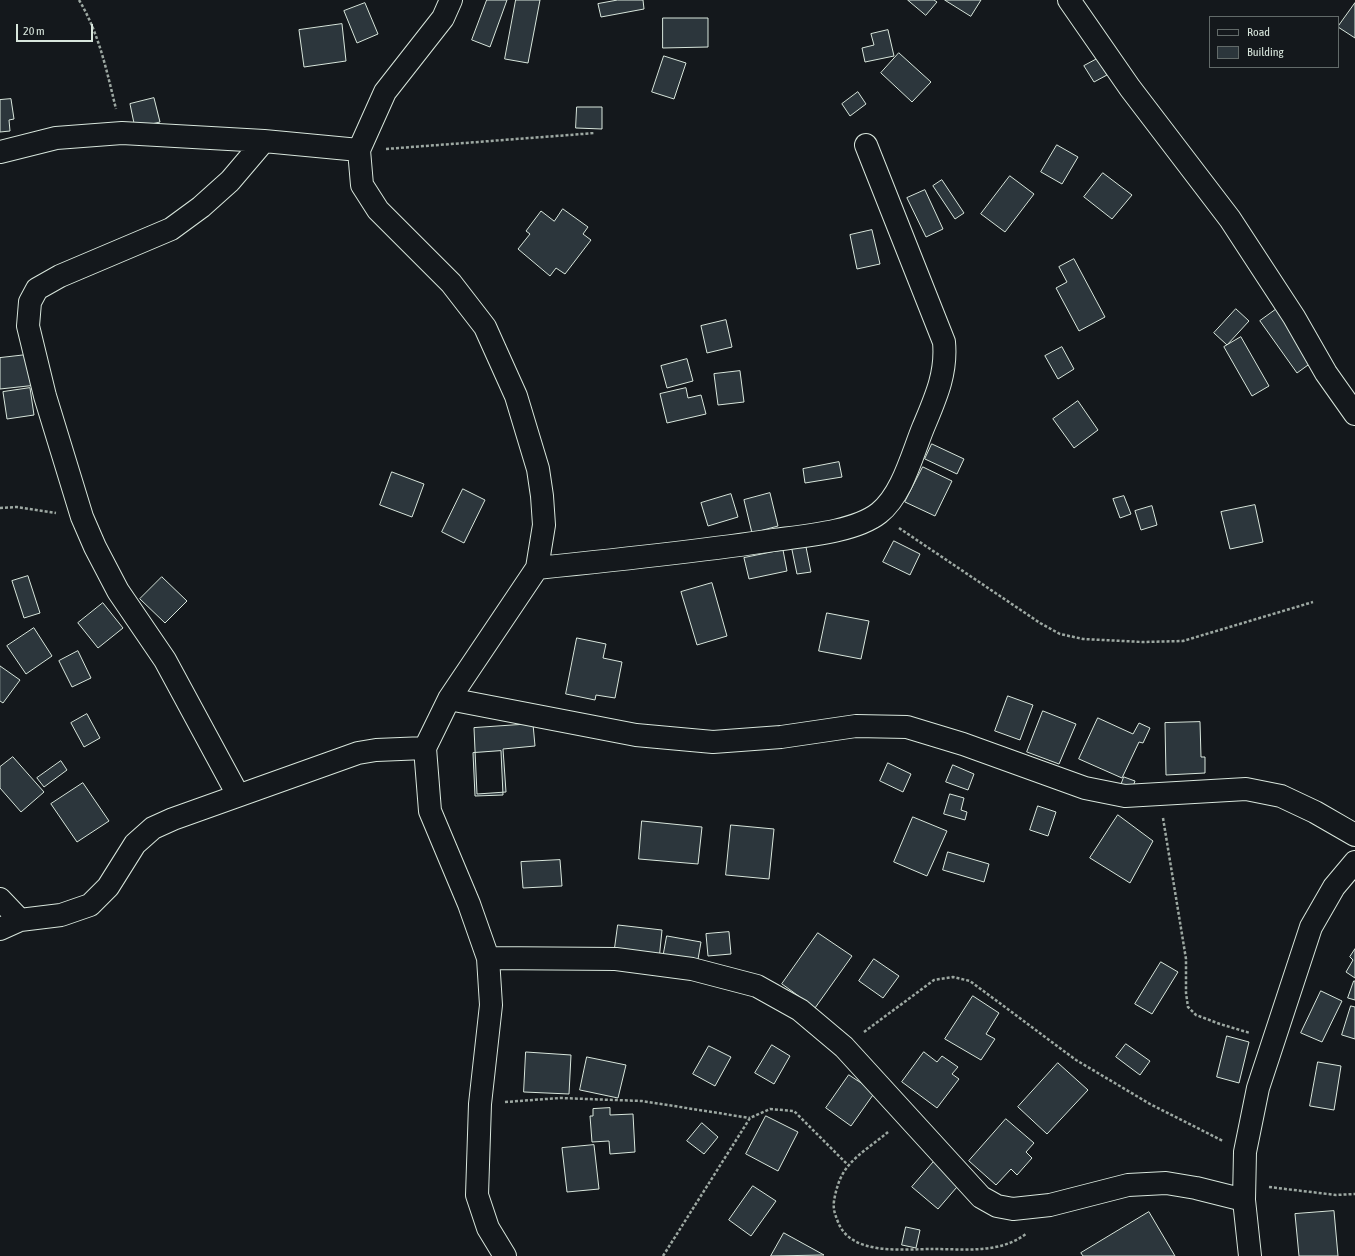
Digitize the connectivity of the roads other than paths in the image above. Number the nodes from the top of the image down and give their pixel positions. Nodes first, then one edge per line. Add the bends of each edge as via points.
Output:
1 (451, 0) edge
2 (1069, 0) edge
3 (264, 141) junction
4 (866, 145) dead end
5 (360, 150) junction
6 (0, 152) edge
7 (1355, 414) edge
8 (537, 568) junction
9 (449, 699) junction
10 (425, 748) junction
11 (238, 794) junction
12 (1355, 835) edge
13 (1355, 862) edge
14 (0, 899) edge
15 (10, 924) edge
16 (488, 958) junction
17 (1245, 1192) junction
18 (504, 1256) edge
19 (1250, 1256) edge

1 - 5 street via 443,18 385,92
2 - 7 street via 1130,88 1230,219 1326,373
3 - 5 street
3 - 6 street via 122,133 56,138
3 - 11 street via 230,181 171,229 60,276 37,289 30,302 28,326 45,396 82,517 95,547 118,591 165,660
4 - 8 street via 944,342 944,371 937,394 898,490 879,513 861,523 823,533 688,553
5 - 8 street via 362,185 378,210 451,283 485,327 516,396 538,469 542,496 544,525
8 - 9 street
9 - 10 street
9 - 12 street via 636,734 713,742 780,737 856,726 908,727 1085,788 1125,796 1246,789 1281,796
10 - 11 street via 358,753
10 - 16 street via 430,811 469,904
11 - 15 street via 153,828 135,844 108,887 90,905 61,915
13 - 17 street via 1334,887 1311,927 1258,1088 1245,1152
14 - 15 street
16 - 17 street via 616,958 692,970 756,986 800,1010 844,1047 982,1197 997,1206 1012,1209 1050,1205 1128,1186 1166,1183
16 - 18 street via 491,1005 480,1104 477,1195 488,1228
17 - 19 street

